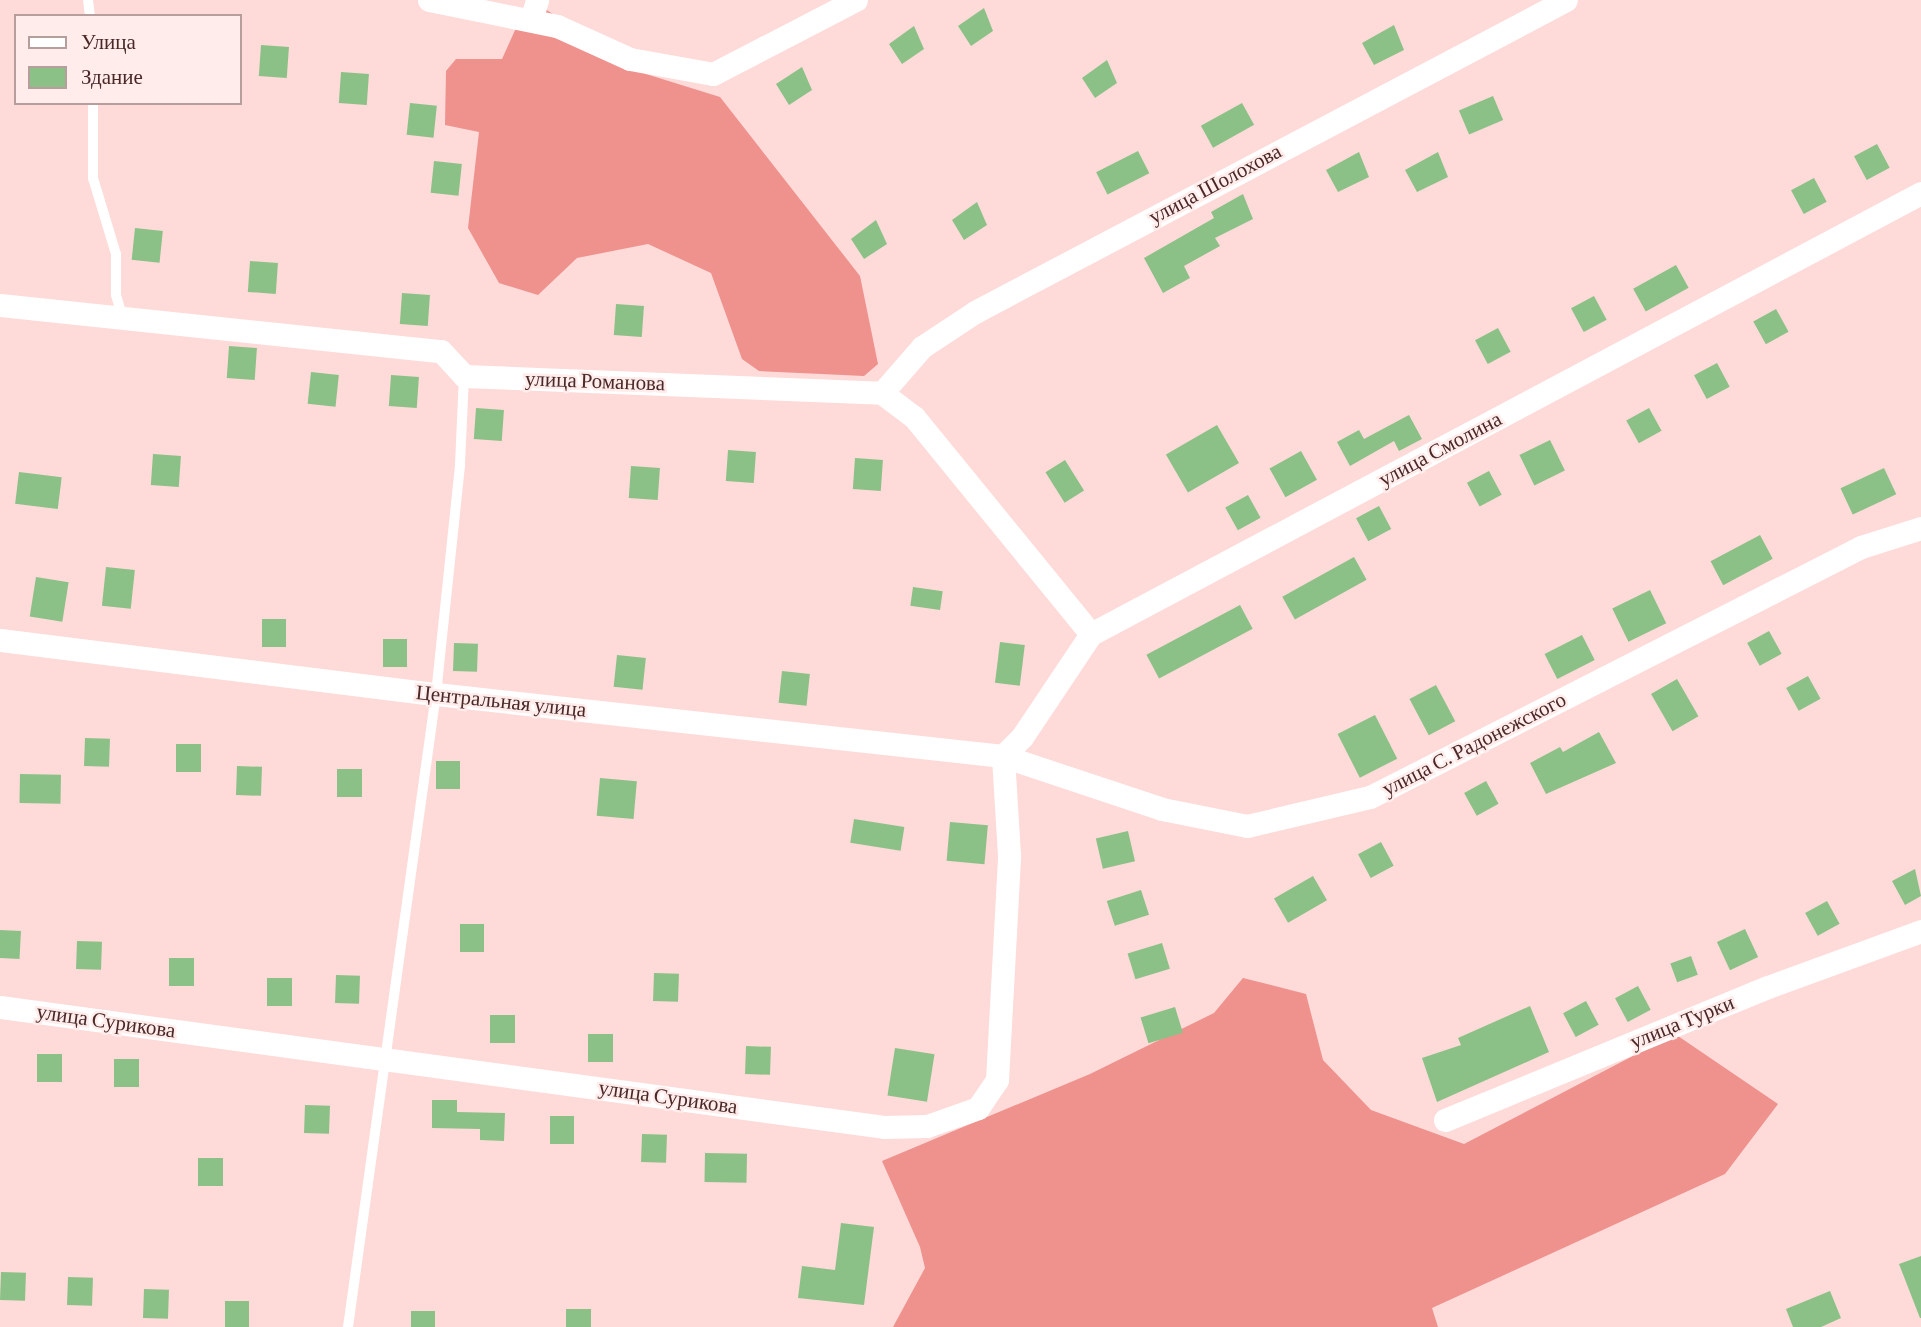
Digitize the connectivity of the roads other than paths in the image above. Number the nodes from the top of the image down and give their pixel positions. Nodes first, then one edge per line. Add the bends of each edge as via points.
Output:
1 (429, 0) edge
2 (856, 0) edge
3 (1566, 0) edge
4 (534, 10) edge
5 (93, 105) edge
6 (1921, 193) edge
7 (0, 305) edge
8 (122, 316) junction
9 (464, 376) junction
10 (881, 393) junction
11 (1921, 528) edge
12 (1091, 634) junction
13 (0, 640) edge
14 (436, 694) junction
15 (1003, 755) junction
16 (1921, 931) edge
17 (0, 1007) edge
18 (386, 1059) junction
19 (1445, 1120) dead end
20 (348, 1327) edge

1 - 4 street
2 - 4 street via 712,74 630,59 557,26
3 - 10 street, улица Шолохова via 975,312 922,347
5 - 8 lane via 93,178 116,254 116,295
6 - 12 street, улица Смолина
7 - 8 street
8 - 9 street via 441,351
9 - 10 street, улица Романова
9 - 14 lane
10 - 12 street via 914,417
11 - 15 street, улица С. Радонежского via 1861,547 1370,797 1247,827 1162,809
12 - 15 street, улица Смолина via 1022,737
13 - 14 street, Центральная улица
14 - 15 street, Центральная улица
14 - 18 lane
15 - 18 street, улица Сурикова via 1009,855 997,1080 978,1108 927,1126 884,1127
16 - 19 street, улица Турки via 1768,986
17 - 18 street, улица Сурикова
18 - 20 lane

